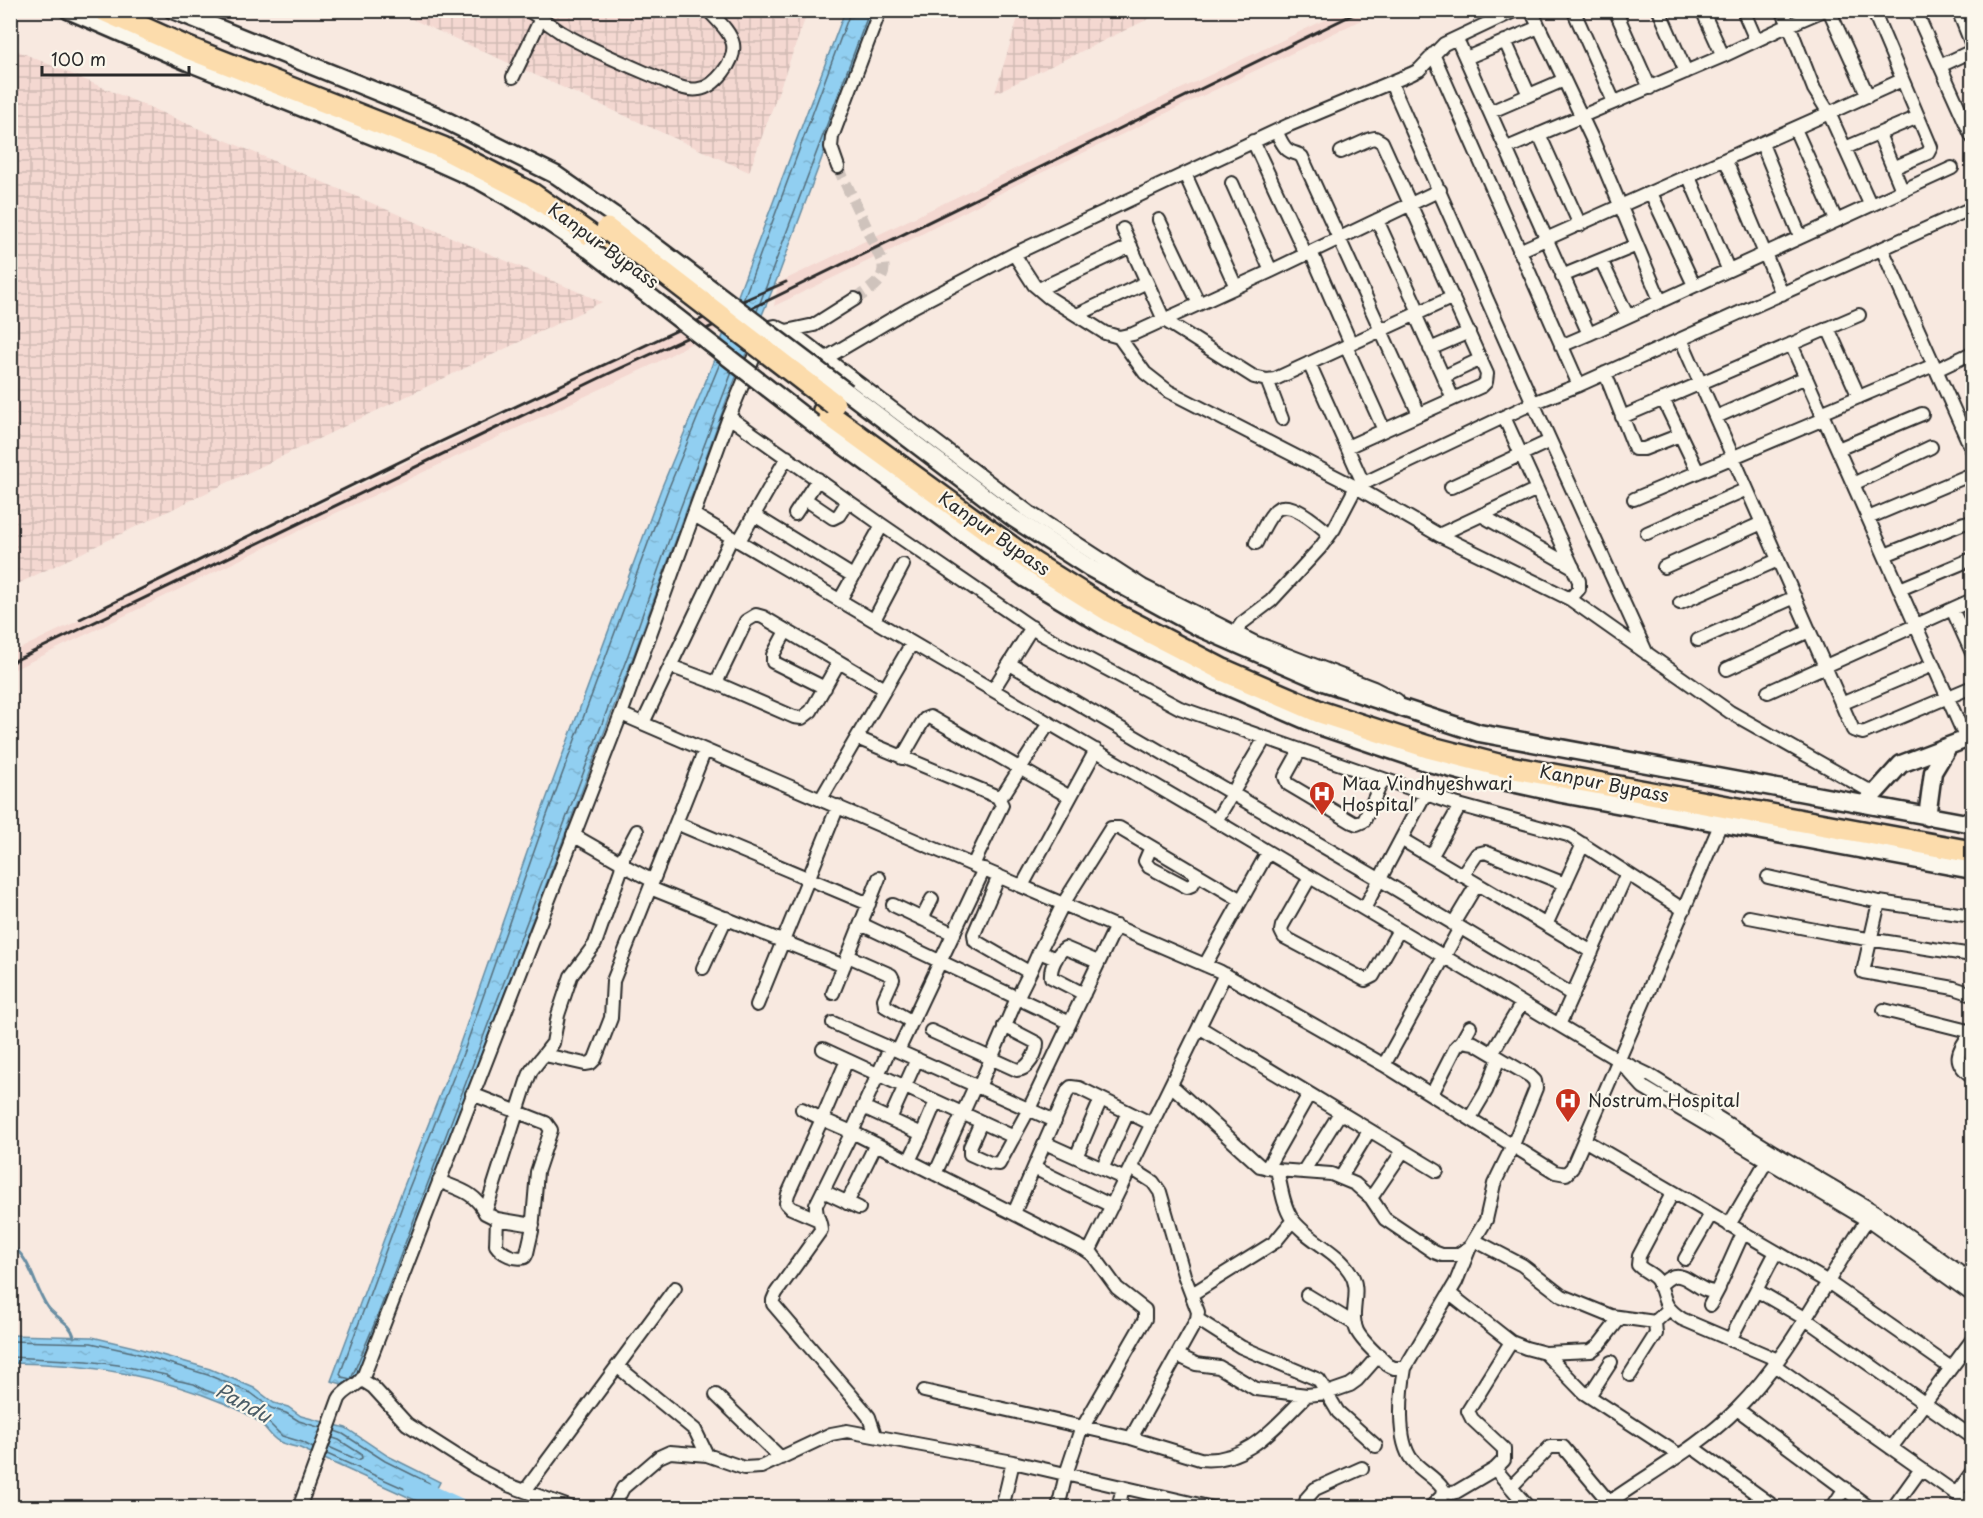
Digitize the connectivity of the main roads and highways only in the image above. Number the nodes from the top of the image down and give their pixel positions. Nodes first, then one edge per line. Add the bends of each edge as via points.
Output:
1 (68, 10) edge
2 (103, 10) edge
3 (138, 10) edge
4 (173, 10) edge
5 (603, 234) junction
6 (1969, 738) edge
7 (1948, 747) junction
8 (1870, 799) junction
9 (1927, 817) junction
10 (1972, 824) edge
11 (1972, 841) edge
12 (1972, 852) edge
13 (1972, 870) edge

1 - 5 main road via 435,161 526,207
2 - 5 highway, Kanpur Bypass via 188,48 443,148
3 - 5 highway, Kanpur Bypass via 494,158 545,188
4 - 5 main road via 435,115 556,175
5 - 8 main road, bridge via 1070,556 1200,628 1326,683 1479,733
5 - 11 highway, Kanpur Bypass, bridge via 1044,557 1117,603 1229,658 1330,701 1435,736 1503,753
5 - 12 highway, Kanpur Bypass via 824,411 1033,563 1113,613 1223,670 1320,712 1498,765
5 - 13 main road, bridge via 814,424 1026,579 1106,627 1217,682 1305,720 1471,774
6 - 7 main road
7 - 8 main road via 1895,770
7 - 9 main road via 1933,772
8 - 9 main road
9 - 10 main road

